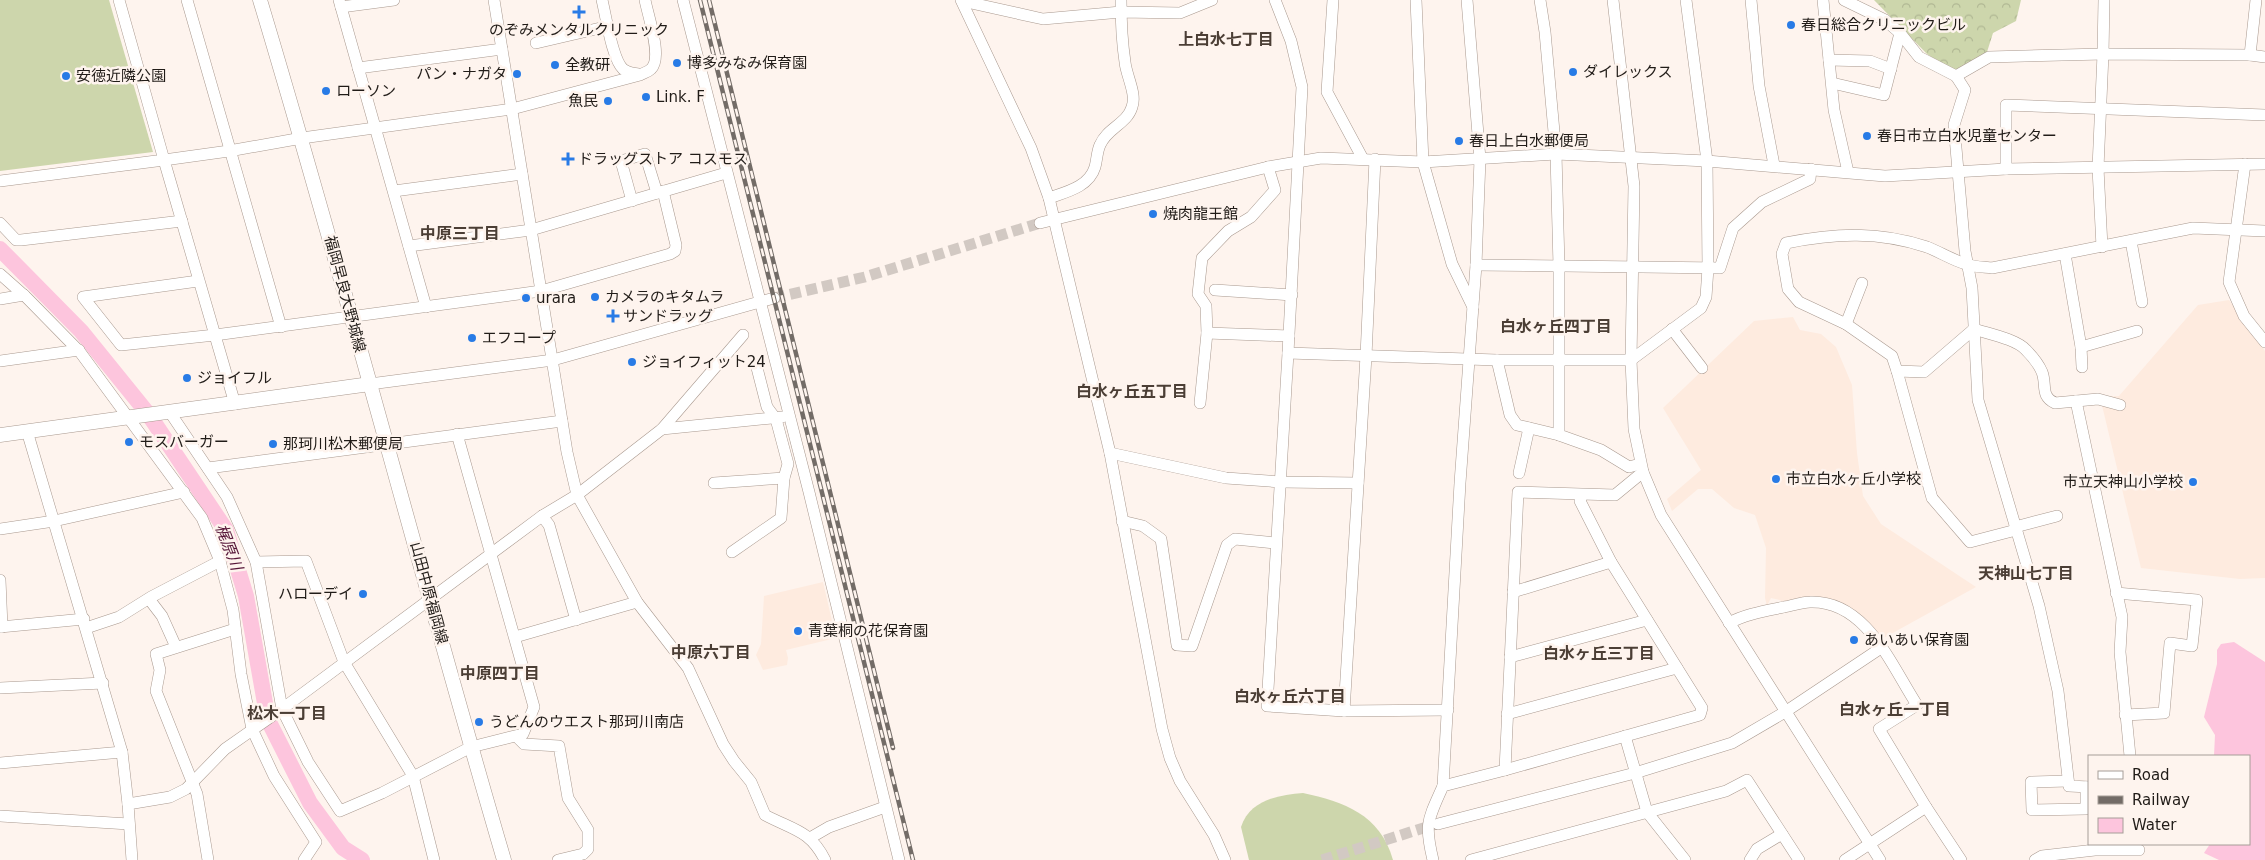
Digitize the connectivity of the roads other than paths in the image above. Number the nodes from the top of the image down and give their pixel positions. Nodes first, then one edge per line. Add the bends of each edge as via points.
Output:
1 (119, 0) edge
2 (187, 0) edge
3 (260, 0) edge
4 (394, 0) edge
5 (494, 0) edge
6 (602, 0) edge
7 (645, 0) edge
8 (683, 0) edge
9 (1121, 0) edge
10 (1212, 0) edge
11 (1275, 0) edge
12 (1333, 0) edge
13 (1416, 0) edge
14 (1467, 0) edge
15 (1540, 0) edge
16 (1612, 0) edge
17 (1686, 0) edge
18 (1751, 0) edge
19 (1823, 0) edge
20 (1844, 0) edge
21 (2104, 0) edge
22 (2256, 0) edge
23 (962, 1) edge
24 (340, 4) edge
25 (1121, 12) junction
26 (608, 26) junction
27 (1900, 33) junction
28 (536, 43) dead end
29 (502, 49) junction
30 (2103, 54) junction
31 (2250, 55) junction
32 (2265, 57) edge
33 (617, 59) junction
34 (1829, 60) junction
35 (358, 68) junction
36 (1890, 69) junction
37 (640, 75) junction
38 (1956, 76) junction
39 (1832, 83) junction
40 (602, 85) junction
41 (2102, 108) junction
42 (512, 109) junction
43 (2265, 115) edge
44 (376, 129) junction
45 (302, 138) junction
46 (229, 151) junction
47 (1556, 154) junction
48 (1362, 159) junction
49 (1375, 159) junction
50 (1480, 159) junction
51 (1632, 159) junction
52 (164, 160) junction
53 (1707, 160) junction
54 (1297, 161) junction
55 (1423, 162) junction
56 (2245, 164) junction
57 (2265, 164) edge
58 (1774, 165) junction
59 (1268, 167) junction
60 (2098, 168) junction
61 (1811, 169) junction
62 (2006, 170) junction
63 (1958, 171) junction
64 (1848, 172) junction
65 (726, 173) junction
66 (522, 174) junction
67 (0, 181) edge
68 (394, 191) junction
69 (660, 192) junction
70 (1049, 198) junction
71 (632, 201) junction
72 (1055, 219) junction
73 (182, 221) junction
74 (0, 223) edge
75 (1040, 223) tunnel mouth
76 (531, 230) junction
77 (2235, 230) junction
78 (2265, 231) edge
79 (2131, 241) junction
80 (409, 246) junction
81 (2102, 247) junction
82 (2065, 254) junction
83 (1476, 265) junction
84 (1967, 265) junction
85 (1559, 266) junction
86 (1631, 266) junction
87 (1708, 268) junction
88 (0, 274) edge
89 (198, 281) junction
90 (1862, 283) dead end
91 (1215, 290) dead end
92 (541, 291) junction
93 (24, 295) junction
94 (1292, 295) junction
95 (774, 298) tunnel mouth
96 (0, 299) edge
97 (761, 302) junction
98 (2142, 302) dead end
99 (426, 307) junction
100 (1474, 307) junction
101 (351, 317) junction
102 (1846, 324) junction
103 (280, 327) junction
104 (1672, 329) junction
105 (1974, 329) junction
106 (2137, 331) dead end
107 (1207, 333) junction
108 (215, 335) junction
109 (743, 335) dead end
110 (1289, 336) junction
111 (2265, 342) edge
112 (2081, 347) junction
113 (79, 350) junction
114 (1288, 353) junction
115 (1366, 356) junction
116 (1468, 359) junction
117 (553, 360) junction
118 (1497, 360) junction
119 (1560, 360) junction
120 (1631, 360) junction
121 (0, 361) edge
122 (756, 364) dead end
123 (2082, 367) dead end
124 (1702, 368) dead end
125 (1897, 371) junction
126 (370, 384) junction
127 (1200, 402) dead end
128 (2076, 402) junction
129 (235, 404) junction
130 (2120, 405) dead end
131 (165, 412) junction
132 (788, 415) junction
133 (130, 416) junction
134 (776, 419) junction
135 (562, 421) junction
136 (1528, 428) junction
137 (662, 429) junction
138 (27, 431) junction
139 (457, 434) junction
140 (0, 435) edge
141 (1559, 435) junction
142 (387, 443) junction
143 (1110, 453) junction
144 (208, 468) junction
145 (1642, 468) junction
146 (1519, 473) dead end
147 (784, 478) junction
148 (1281, 482) junction
149 (714, 483) dead end
150 (1358, 483) junction
151 (184, 492) junction
152 (577, 495) junction
153 (1582, 495) junction
154 (542, 516) junction
155 (2057, 516) dead end
156 (54, 521) junction
157 (1122, 521) junction
158 (2016, 528) junction
159 (0, 529) edge
160 (1276, 543) junction
161 (732, 552) dead end
162 (492, 554) junction
163 (220, 561) junction
164 (256, 562) junction
165 (1611, 562) junction
166 (0, 580) edge
167 (1513, 592) junction
168 (2116, 593) junction
169 (430, 598) junction
170 (148, 599) junction
171 (637, 602) junction
172 (576, 620) junction
173 (1647, 620) junction
174 (85, 623) junction
175 (1729, 623) junction
176 (1, 627) edge
177 (235, 629) junction
178 (515, 637) junction
179 (176, 647) junction
180 (1881, 648) junction
181 (1510, 657) junction
182 (344, 662) junction
183 (1677, 668) junction
184 (103, 683) junction
185 (0, 688) edge
186 (282, 709) junction
187 (1448, 710) junction
188 (1344, 711) junction
189 (1786, 712) junction
190 (1507, 714) junction
191 (2125, 715) junction
192 (252, 729) junction
193 (1626, 736) junction
194 (517, 737) junction
195 (471, 747) junction
196 (122, 752) junction
197 (2130, 755) edge
198 (0, 762) edge
199 (1504, 770) junction
200 (1635, 773) junction
201 (414, 776) junction
202 (2068, 781) junction
203 (192, 784) junction
204 (1442, 786) junction
205 (2087, 787) edge
206 (128, 804) junction
207 (885, 806) junction
208 (1926, 807) junction
209 (1647, 812) junction
210 (0, 816) edge
211 (129, 824) junction
212 (1438, 824) tunnel mouth
213 (1782, 834) junction
214 (810, 838) junction
215 (1870, 844) junction
216 (2138, 851) edge
217 (2078, 856) edge
218 (584, 857) edge
219 (132, 860) edge
220 (208, 860) edge
221 (304, 860) edge
222 (434, 860) edge
223 (504, 860) edge
224 (558, 860) edge
225 (825, 860) edge
226 (899, 860) edge
227 (1225, 860) edge
228 (1434, 860) edge
229 (1471, 860) edge
230 (1686, 860) edge
231 (1750, 860) edge
232 (1799, 860) edge
233 (1845, 860) edge
234 (1880, 860) edge
235 (1961, 860) edge
236 (2036, 860) edge

1 - 52 street
2 - 46 street
3 - 45 main road, 福岡早良大野城線
4 - 24 street
5 - 29 street
6 - 26 street
7 - 37 street via 656,61 650,70
8 - 65 street
9 - 25 street
10 - 25 street via 1180,13
11 - 54 street via 1291,41 1302,87
12 - 48 street via 1327,92
13 - 55 street
14 - 50 street
15 - 47 street
16 - 51 street
17 - 53 street
18 - 58 street via 1759,86
19 - 34 street
20 - 27 street via 1886,20
21 - 30 street
22 - 31 street
23 - 25 street via 1043,19
23 - 70 street via 1031,148
24 - 35 street
25 - 70 street via 1133,106 1100,145 1093,173 1087,181
26 - 28 street
26 - 33 street
27 - 36 street
27 - 38 street via 1919,57
29 - 35 street
29 - 42 street
30 - 31 street
30 - 38 street via 1989,57
30 - 41 street
31 - 32 street
33 - 37 street via 622,68
33 - 40 street via 616,69
34 - 36 street via 1870,61
34 - 39 street
35 - 44 street
36 - 39 street via 1884,95
37 - 40 street
38 - 63 street via 1965,90 1954,125
39 - 64 street via 1834,110
40 - 42 street
41 - 43 street
41 - 60 street
41 - 62 street via 2006,105
42 - 44 street
42 - 66 street
44 - 45 street
44 - 68 street
45 - 46 street
45 - 101 main road, 福岡早良大野城線
46 - 52 street
46 - 103 street
47 - 50 street
47 - 51 street
47 - 85 street
48 - 49 street
48 - 54 street
49 - 55 street
49 - 115 street
50 - 55 street
50 - 83 street
51 - 53 street
51 - 86 street
52 - 67 street
52 - 73 street
53 - 58 street
53 - 87 street
54 - 59 street
54 - 94 street
55 - 100 street via 1452,264
56 - 57 street
56 - 60 street
56 - 77 street
58 - 61 street
59 - 72 street
59 - 107 street via 1274,190 1251,217 1228,231 1202,258 1198,294 1206,306
60 - 62 street
60 - 81 street
61 - 64 street
61 - 87 street via 1810,179 1762,202 1733,228 1720,268
62 - 63 street
63 - 64 street via 1885,176
63 - 84 street
65 - 69 street
65 - 97 street
66 - 68 street
66 - 76 street
68 - 80 street
69 - 71 street
69 - 71 street via 645,154 622,161
69 - 92 street via 675,251
70 - 72 street
71 - 76 street
72 - 75 street
72 - 143 street
73 - 74 street via 21,240 16,240
73 - 89 street
76 - 80 street
76 - 92 street
77 - 78 street
77 - 79 street via 2193,228
77 - 111 street via 2229,282 2244,316
79 - 81 street
79 - 98 street
80 - 99 street
81 - 82 street
82 - 84 street via 1992,268
82 - 112 street
83 - 85 street
83 - 100 street
84 - 102 street via 1898,239 1823,236 1786,243 1782,254 1788,289 1799,302
84 - 105 street
85 - 86 street
85 - 119 street
86 - 87 street
86 - 120 street
87 - 104 street via 1706,297 1701,308
88 - 93 street
89 - 108 street
89 - 108 street via 83,297 121,345
90 - 102 street
91 - 94 street
92 - 99 street
92 - 117 street
93 - 96 street
93 - 113 street
94 - 110 street
95 - 97 street
97 - 117 street
97 - 132 street
99 - 101 street
100 - 116 street
101 - 103 street
101 - 126 main road, 福岡早良大野城線
102 - 125 street via 1892,356
103 - 108 street
104 - 120 street
104 - 124 street
105 - 125 street via 1924,372
105 - 128 street via 2018,343 2042,372 2045,395 2049,400
105 - 158 street via 1978,400
106 - 112 street
107 - 110 street
107 - 127 street
108 - 129 street
109 - 137 street
110 - 114 street
112 - 123 street
113 - 121 street
113 - 133 street
114 - 115 street
114 - 148 street
115 - 116 street
115 - 150 street
116 - 118 street
116 - 187 street
117 - 126 street
117 - 135 street
118 - 119 street
118 - 136 street via 1510,415 1517,425
119 - 120 street
119 - 141 street
120 - 145 street via 1633,422
122 - 134 street via 767,406
125 - 158 street via 1932,498 1970,542
126 - 129 main road
126 - 142 main road, 山田中原福岡線
128 - 130 street via 2098,399
128 - 168 street
129 - 131 main road
131 - 133 main road
131 - 144 street
132 - 134 street
132 - 207 street
133 - 138 main road
133 - 151 street
134 - 137 street
134 - 147 street via 788,464
135 - 139 street
135 - 152 street
136 - 141 street
136 - 146 street
137 - 152 street
138 - 140 main road
138 - 156 street
139 - 142 street
139 - 162 street
141 - 145 street via 1601,450 1629,467
142 - 144 street
142 - 169 main road, 山田中原福岡線
143 - 148 street via 1226,478
143 - 157 street
144 - 164 street via 227,497
145 - 153 street via 1615,496
145 - 175 street via 1661,515
147 - 149 street
147 - 161 street via 781,518
148 - 150 street
148 - 160 street
150 - 188 street
151 - 156 street
151 - 163 street via 202,518
152 - 154 street
152 - 171 street
153 - 165 street via 1580,501
153 - 167 street via 1518,492
154 - 162 street
154 - 172 street via 549,525
155 - 158 street
156 - 159 street
156 - 174 street
157 - 160 street via 1142,526 1162,539 1177,645 1192,646 1227,545 1235,539
157 - 227 street via 1170,758
158 - 202 street via 2039,606 2058,691
160 - 188 street via 1267,706
162 - 169 street
162 - 178 street
163 - 170 street
163 - 177 street
164 - 182 street via 306,561
164 - 186 street
165 - 167 street
165 - 173 street
166 - 176 street
167 - 181 street
168 - 191 street via 2122,617 2120,652
168 - 191 street via 2197,600 2192,646 2170,643 2164,713
169 - 182 street
169 - 195 main road, 山田中原福岡線
170 - 174 street via 119,617
170 - 179 street via 162,616
171 - 172 street
171 - 214 street via 688,668 723,744 754,787 765,815
172 - 178 street
173 - 181 street
173 - 183 street
174 - 176 street
174 - 184 street
175 - 180 street via 1743,616 1810,602 1829,604 1864,623
175 - 189 street
177 - 179 street
177 - 192 street
178 - 194 street via 534,706 523,734
179 - 203 street via 156,654 160,670 156,691
180 - 189 street
180 - 208 street via 1917,705 1879,728
181 - 190 street
182 - 186 street
182 - 201 street
183 - 190 street
183 - 193 street via 1702,708 1700,715
184 - 185 street
184 - 196 street
186 - 192 street
186 - 201 street via 308,762 340,811
187 - 188 street
187 - 204 street
189 - 200 street via 1732,743
189 - 215 street
190 - 199 street
191 - 197 street
192 - 203 street via 224,749
192 - 221 street via 274,776 316,842
193 - 199 street
193 - 200 street
194 - 195 street
194 - 218 street via 524,744 559,746 568,798 588,830 588,849
195 - 201 street
195 - 223 main road, 山田中原福岡線
196 - 198 street
196 - 206 street
199 - 204 street
200 - 209 street
200 - 212 street
201 - 222 street
202 - 205 street via 2069,786
202 - 205 street via 2031,782 2032,810 2086,809
203 - 206 street via 170,797
203 - 220 street via 201,806
204 - 228 street via 1428,819 1427,836
206 - 211 street
207 - 214 street via 829,827
207 - 226 street
208 - 215 street
208 - 235 street
209 - 213 street via 1726,791 1747,780
209 - 229 street
209 - 230 street
210 - 211 street
211 - 219 street
213 - 231 street via 1757,849
213 - 232 street
214 - 225 street
215 - 233 street
215 - 234 street
216 - 217 street via 2095,850
217 - 236 street via 2042,856
218 - 224 street

